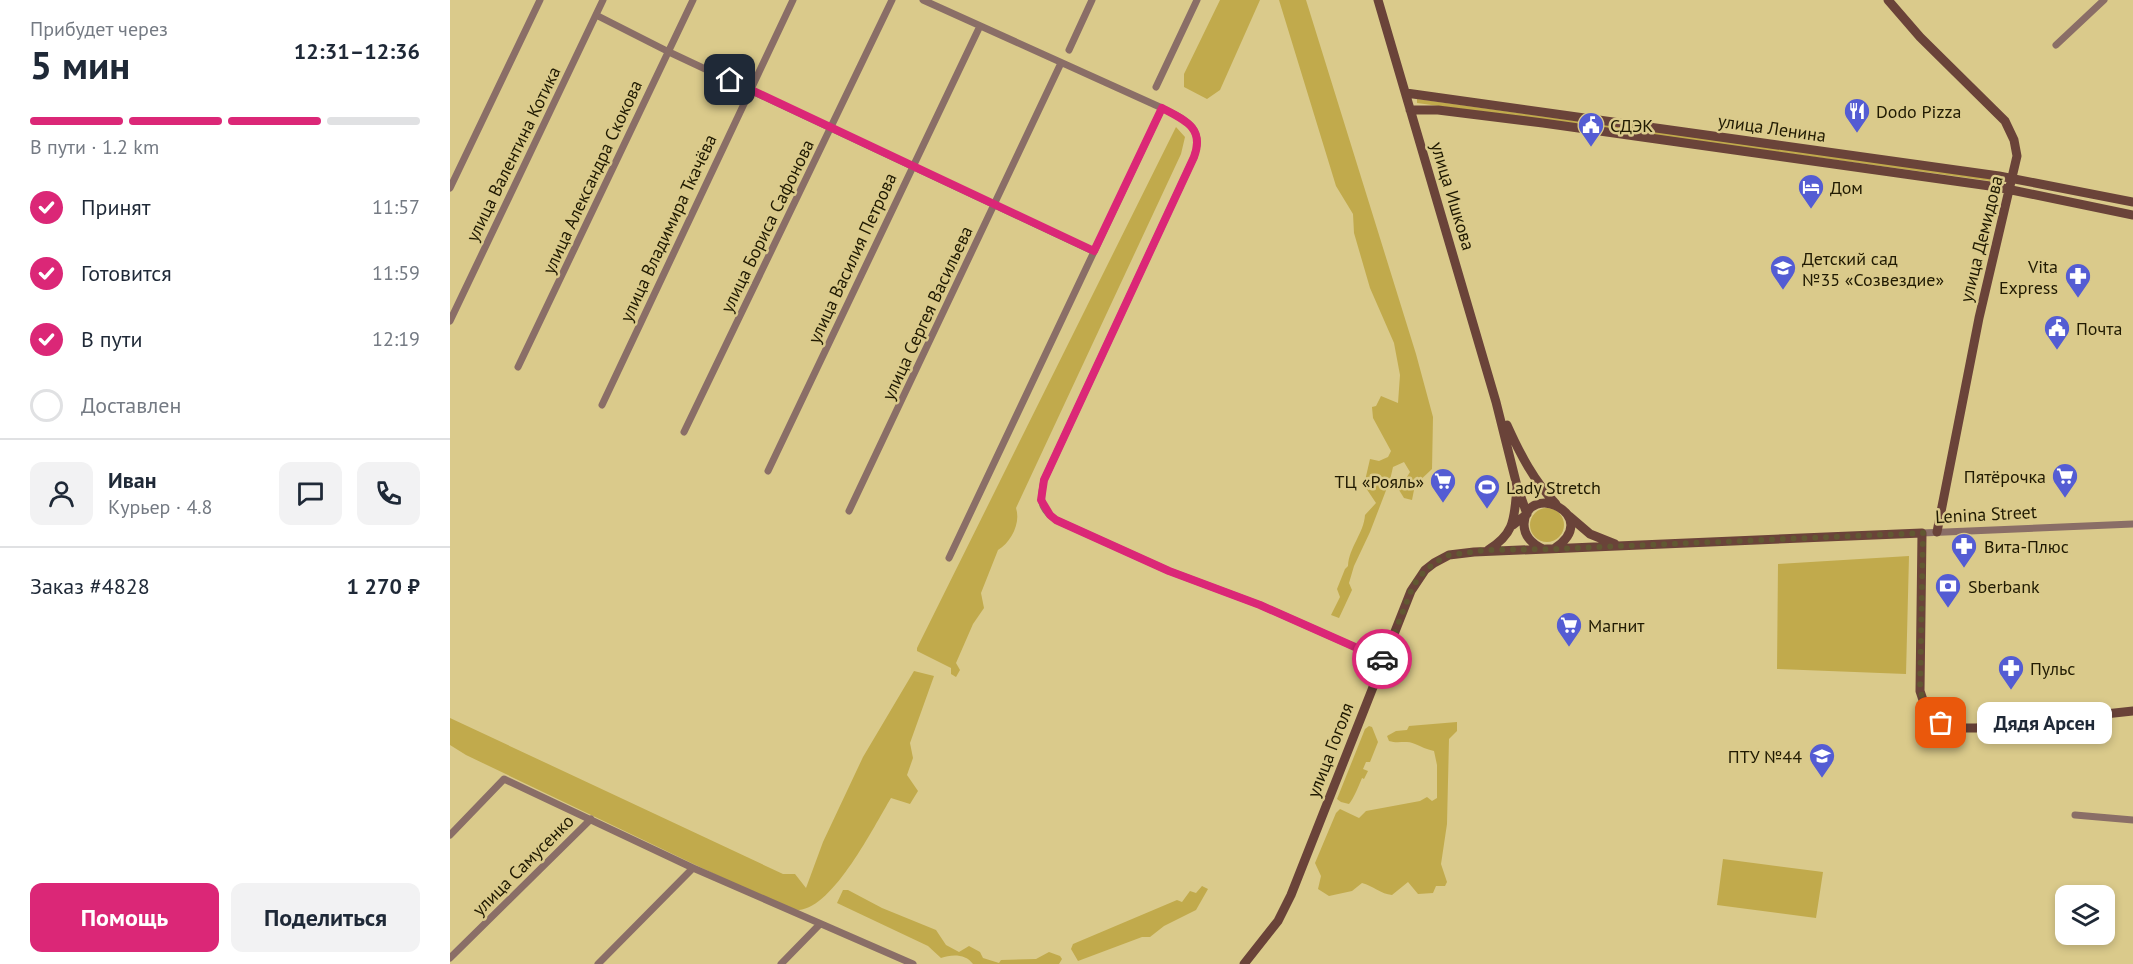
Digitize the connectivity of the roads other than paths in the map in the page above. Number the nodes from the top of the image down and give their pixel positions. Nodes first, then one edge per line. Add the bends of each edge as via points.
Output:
1 (540, 0) edge
2 (603, 0) edge
3 (693, 0) edge
4 (793, 0) edge
5 (892, 0) edge
6 (923, 0) edge
7 (1092, 0) edge
8 (1197, 0) edge
9 (1378, 0) edge
10 (1888, 0) edge
11 (2104, 0) edge
12 (596, 15) junction
13 (980, 26) junction
14 (2056, 45) dead end
15 (1069, 50) dead end
16 (669, 52) junction
17 (1061, 63) junction
18 (1156, 87) dead end
19 (750, 90) junction
20 (1406, 93) junction
21 (1162, 108) junction
22 (1410, 110) junction
23 (831, 128) junction
24 (913, 165) junction
25 (2013, 179) junction
26 (450, 186) edge
27 (2010, 190) junction
28 (2133, 202) edge
29 (994, 206) junction
30 (2133, 215) edge
31 (1094, 251) junction
32 (450, 321) edge
33 (518, 367) dead end
34 (1497, 402) junction
35 (602, 405) dead end
36 (684, 432) dead end
37 (768, 471) dead end
38 (1517, 486) junction
39 (1556, 504) junction
40 (849, 511) dead end
41 (1527, 514) junction
42 (1569, 516) junction
43 (2133, 524) edge
44 (1513, 525) junction
45 (1937, 532) junction
46 (1923, 533) junction
47 (1623, 546) junction
48 (1549, 549) junction
49 (1487, 550) junction
50 (949, 558) dead end
51 (1384, 660) junction
52 (2133, 711) edge
53 (2075, 814) dead end
54 (591, 819) junction
55 (2133, 820) edge
56 (450, 835) edge
57 (693, 868) junction
58 (820, 924) junction
59 (450, 958) edge
60 (598, 964) edge
61 (781, 964) edge
62 (913, 964) edge
63 (1244, 964) edge

1 - 26 street
2 - 12 street, улица Валентина Котика
3 - 16 street, улица Александра Скокова
4 - 19 street, улица Владимира Ткачёва
5 - 23 street, улица Бориса Сафонова
6 - 13 street
7 - 15 street
8 - 18 street
9 - 20 street, улица Ишкова
10 - 25 street, улица Демидова via 2005,121 2016,147
11 - 14 street
12 - 16 street
12 - 32 street, улица Валентина Котика
13 - 17 street
13 - 24 street, улица Василия Петрова
16 - 19 street
16 - 33 street, улица Александра Скокова
17 - 21 street
17 - 29 street, улица Сергея Васильева
19 - 23 street
19 - 35 street, улица Владимира Ткачёва
20 - 22 street, улица Ишкова
20 - 25 street, улица Ленина
21 - 31 street
21 - 51 street via 1190,123 1199,146 1044,480 1041,500 1056,520
22 - 27 street, улица Ленина via 1543,123
22 - 34 street, улица Ишкова
23 - 24 street
23 - 36 street, улица Бориса Сафонова
24 - 29 street
24 - 37 street, улица Василия Петрова
25 - 27 street, улица Демидова
25 - 28 street, улица Ленина
27 - 30 street, улица Ленина
27 - 45 street, улица Демидова via 1979,318
29 - 31 street
29 - 40 street, улица Сергея Васильева
31 - 50 street
34 - 38 street, улица Ишкова
34 - 39 street, улица Ишкова via 1518,451
38 - 41 street, улица Ишкова
38 - 44 street
39 - 41 street via 1536,505
39 - 42 street
41 - 44 street
41 - 48 street via 1527,536 1532,543
42 - 47 street via 1590,534
42 - 48 street via 1569,534 1564,542
43 - 45 street, Lenina Street
44 - 49 street via 1498,544
45 - 46 street, Lenina Street
46 - 47 street, Lenina Street
46 - 52 street via 1920,691 1934,719 1950,726 1976,728
47 - 48 street, Lenina Street
48 - 49 street, улица Гоголя
49 - 51 street, улица Гоголя via 1449,555 1425,570 1411,591
51 - 63 street, улица Гоголя via 1291,895 1278,921
53 - 55 street
54 - 56 street via 504,779
54 - 57 street
54 - 59 street, улица Самусенко
57 - 58 street
57 - 60 street
58 - 61 street
58 - 62 street

